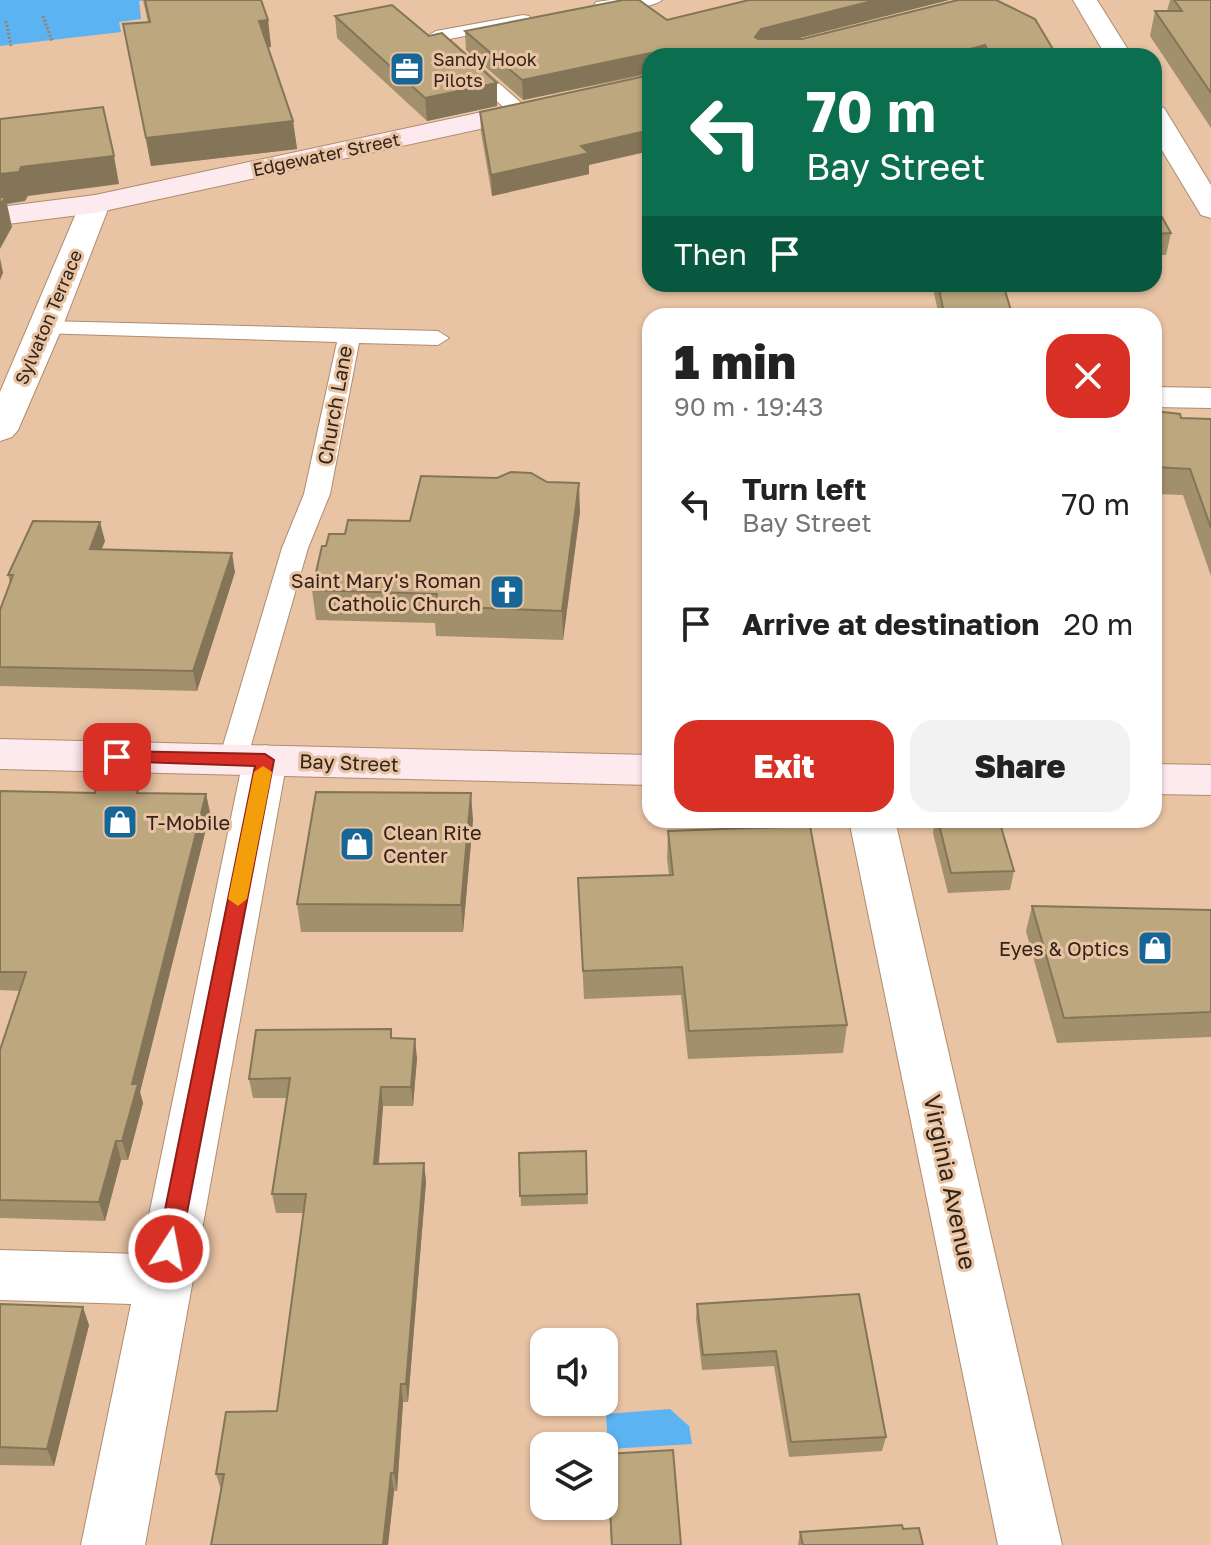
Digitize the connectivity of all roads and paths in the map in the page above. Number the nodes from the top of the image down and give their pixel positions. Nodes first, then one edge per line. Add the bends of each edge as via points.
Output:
1 (654, 0) edge
2 (1085, 0) edge
3 (586, 9) edge
4 (43, 16) dead end
5 (541, 17) edge
6 (6, 21) dead end
7 (52, 41) dead end
8 (11, 46) dead end
9 (1114, 48) edge
10 (642, 86) edge
11 (520, 112) junction
12 (1162, 127) edge
13 (95, 204) junction
14 (1211, 209) edge
15 (0, 216) edge
16 (46, 328) junction
17 (349, 338) junction
18 (438, 338) dead end
19 (1162, 397) edge
20 (1211, 398) edge
21 (0, 430) edge
22 (0, 754) edge
23 (250, 759) junction
24 (642, 770) edge
25 (1162, 779) edge
26 (1211, 780) edge
27 (874, 828) edge
28 (0, 1275) edge
29 (163, 1280) junction
30 (113, 1545) edge
31 (1030, 1545) edge

1 - 3 lane
2 - 9 street
4 - 7 path
5 - 11 lane via 436,36
6 - 8 path
10 - 11 street, Edgewater Street
11 - 13 street, Edgewater Street
12 - 14 street
13 - 15 street, Edgewater Street
13 - 16 street, Sylvaton Terrace
16 - 17 lane, Church Lane
16 - 21 street, Sylvaton Terrace
17 - 18 lane
17 - 23 lane, Church Lane via 317,494 295,548
19 - 20 street
22 - 23 street, Bay Street
23 - 24 street, Bay Street
23 - 29 street
25 - 26 street
27 - 31 street, Virginia Avenue
28 - 29 street
29 - 30 street

